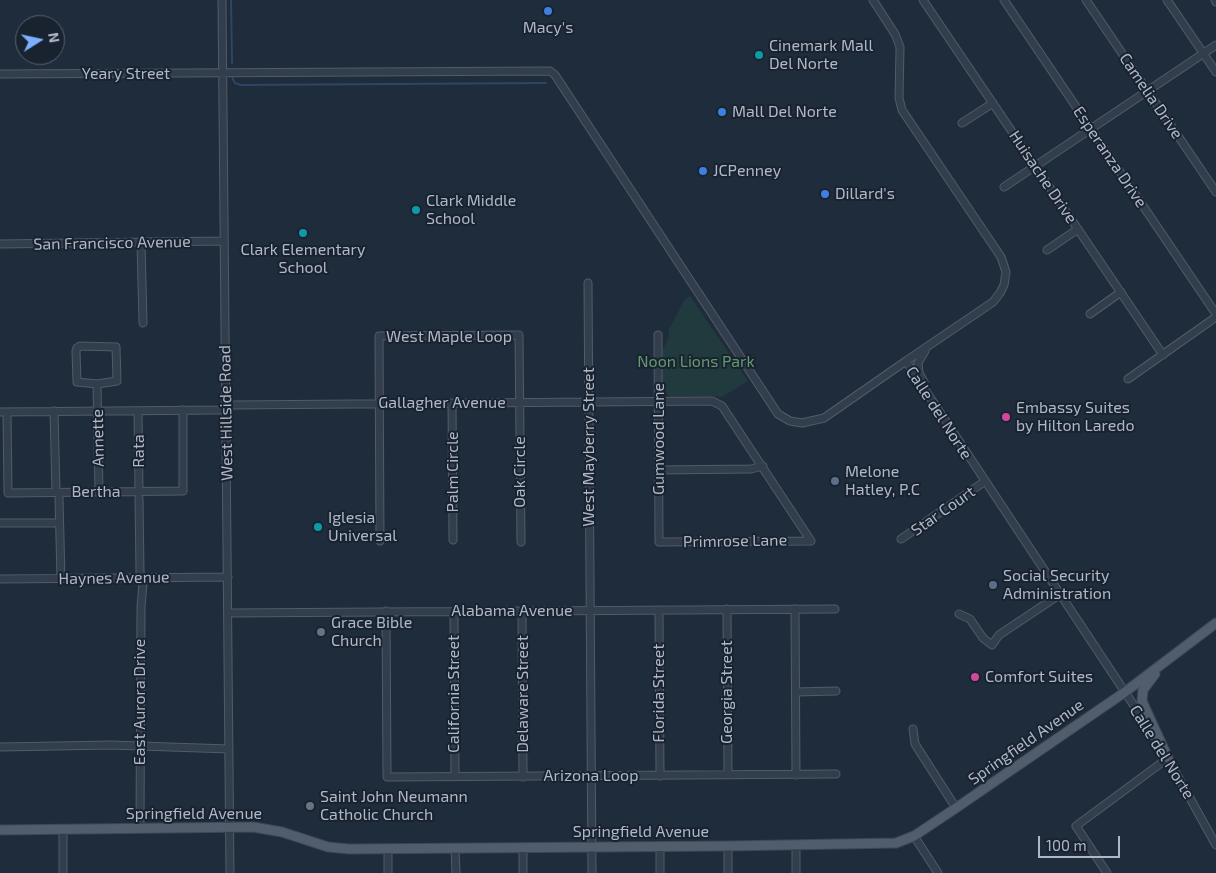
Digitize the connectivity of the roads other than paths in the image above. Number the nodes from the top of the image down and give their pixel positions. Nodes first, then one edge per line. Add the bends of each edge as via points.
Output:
1 (222, 0) edge
2 (873, 0) edge
3 (923, 0) edge
4 (1004, 0) edge
5 (1086, 0) edge
6 (1167, 0) edge
7 (1216, 45) edge
8 (1203, 53) junction
9 (1216, 72) edge
10 (222, 73) junction
11 (0, 74) edge
12 (1147, 91) junction
13 (992, 103) junction
14 (962, 123) dead end
15 (1092, 128) junction
16 (1036, 166) junction
17 (1004, 186) dead end
18 (1216, 192) edge
19 (1078, 229) junction
20 (224, 241) junction
21 (141, 242) junction
22 (0, 244) edge
23 (1047, 250) dead end
24 (588, 283) dead end
25 (1120, 292) junction
26 (1090, 314) dead end
27 (1216, 314) edge
28 (1216, 317) edge
29 (143, 323) dead end
30 (658, 335) dead end
31 (928, 346) junction
32 (1163, 355) junction
33 (906, 361) junction
34 (1128, 379) dead end
35 (97, 384) junction
36 (931, 401) junction
37 (589, 402) junction
38 (658, 402) junction
39 (452, 403) junction
40 (520, 403) junction
41 (380, 404) junction
42 (226, 407) junction
43 (183, 410) junction
44 (54, 411) junction
45 (98, 411) junction
46 (138, 411) junction
47 (3, 412) edge
48 (763, 466) junction
49 (659, 470) junction
50 (984, 482) junction
51 (99, 492) junction
52 (58, 495) junction
53 (139, 495) junction
54 (59, 522) junction
55 (0, 523) edge
56 (453, 540) dead end
57 (811, 540) joint
58 (901, 540) dead end
59 (380, 541) dead end
60 (520, 542) dead end
61 (659, 542) joint
62 (141, 577) junction
63 (228, 577) junction
64 (0, 579) edge
65 (61, 579) junction
66 (1059, 595) junction
67 (727, 609) junction
68 (795, 609) junction
69 (835, 609) dead end
70 (590, 610) junction
71 (659, 610) junction
72 (386, 611) junction
73 (454, 611) junction
74 (522, 611) junction
75 (228, 613) junction
76 (959, 614) dead end
77 (1216, 623) edge
78 (1166, 660) junction
79 (796, 692) junction
80 (836, 692) dead end
81 (1125, 692) junction
82 (913, 728) dead end
83 (140, 746) junction
84 (0, 747) edge
85 (229, 749) junction
86 (1168, 758) junction
87 (836, 774) dead end
88 (728, 775) junction
89 (796, 775) junction
90 (591, 776) junction
91 (660, 776) junction
92 (455, 777) junction
93 (523, 777) junction
94 (956, 808) junction
95 (230, 827) junction
96 (140, 828) junction
97 (62, 829) junction
98 (0, 830) edge
99 (914, 836) junction
100 (1216, 844) edge
101 (728, 846) junction
102 (796, 846) junction
103 (592, 847) junction
104 (660, 847) junction
105 (455, 848) junction
106 (523, 848) junction
107 (388, 849) junction
108 (63, 873) edge
109 (230, 873) edge
110 (388, 873) edge
111 (456, 873) edge
112 (523, 873) edge
113 (592, 873) edge
114 (660, 873) edge
115 (728, 873) edge
116 (796, 873) edge
117 (938, 873) edge
118 (1107, 873) edge

1 - 10 street, West Hillside Road
2 - 31 street, Calle del Norte via 900,47 899,98 902,110 1001,257 1006,272 1004,285 993,302
3 - 13 street, Huisache Drive
4 - 15 street, Esperanza Drive
5 - 12 street, Camelia Drive
6 - 8 street
7 - 8 street
8 - 9 street
8 - 12 street
10 - 11 street, Yeary Street
10 - 20 street, West Hillside Road
10 - 33 street, Yeary Street via 550,71 556,75 778,414 802,423 824,418
12 - 15 street
12 - 18 street, Camelia Drive
13 - 14 street
13 - 16 street, Huisache Drive
15 - 16 street
15 - 27 street, Esperanza Drive
16 - 17 street
16 - 19 street, Huisache Drive
19 - 23 street
19 - 25 street, Huisache Drive
20 - 21 street, San Francisco Avenue
20 - 42 street, West Hillside Road
21 - 22 street, San Francisco Avenue
21 - 29 street
24 - 37 street, West Mayberry Street
25 - 26 street
25 - 32 street, Huisache Drive
28 - 32 street
30 - 38 street, Gumwood Lane
31 - 33 street, Calle del Norte
31 - 36 street via 920,357 918,368
32 - 34 street
33 - 36 street, Calle del Norte
35 - 35 street via 77,382 77,348 115,346 117,381
35 - 45 street, Annette
36 - 50 street, Calle del Norte
37 - 38 street, Gallagher Avenue
37 - 40 street, Gallagher Avenue
37 - 70 street, West Mayberry Street
38 - 48 street, Gallagher Avenue via 718,403
38 - 49 street, Gumwood Lane
39 - 40 street, Gallagher Avenue
39 - 41 street, Gallagher Avenue
39 - 56 street, Palm Circle
40 - 41 street, West Maple Loop via 519,335 379,336
40 - 60 street, Oak Circle
41 - 42 street, Gallagher Avenue
41 - 59 street
42 - 43 street, Gallagher Avenue via 219,410
42 - 63 street, West Hillside Road
43 - 46 street, Gallagher Avenue
43 - 53 street, Bertha via 183,492
44 - 45 street, Gallagher Avenue
44 - 47 street, Gallagher Avenue
44 - 52 street
45 - 46 street, Gallagher Avenue
45 - 51 street, Annette
46 - 53 street, Rata
47 - 52 street, Bertha via 8,492
48 - 49 street via 751,469
48 - 57 street, Gallagher Avenue
49 - 61 street, Gumwood Lane
50 - 58 street, Star Court
50 - 66 street, Calle del Norte
51 - 52 street, Bertha
51 - 53 street, Bertha
52 - 54 street
53 - 62 street, Rata
54 - 55 street
54 - 65 street
57 - 61 street, Primrose Lane
62 - 63 street, Haynes Avenue
62 - 65 street, Haynes Avenue
62 - 83 street, East Aurora Drive
63 - 75 street, West Hillside Road
64 - 65 street, Haynes Avenue
66 - 76 street via 998,636 992,645 970,619
66 - 81 street, Calle del Norte
67 - 68 street, Alabama Avenue
67 - 71 street, Alabama Avenue
67 - 88 street, Georgia Street
68 - 69 street, Alabama Avenue
68 - 79 street
70 - 71 street, Alabama Avenue
70 - 74 street, Alabama Avenue
70 - 90 street, West Mayberry Street
71 - 91 street, Florida Street
72 - 73 street, Alabama Avenue
72 - 75 street, Alabama Avenue
72 - 92 street, Arizona Loop via 387,778
73 - 74 street, Alabama Avenue
73 - 92 street, California Street
74 - 93 street, Delaware Street
75 - 85 street, West Hillside Road
77 - 78 main road, Springfield Avenue
78 - 81 main road, Springfield Avenue
78 - 86 main road via 1144,686 1141,697
79 - 80 street
79 - 89 street
81 - 86 street, Calle del Norte
81 - 94 main road, Springfield Avenue
82 - 94 street via 915,744
83 - 84 street
83 - 85 street
83 - 96 street, East Aurora Drive
85 - 95 street, West Hillside Road
86 - 100 street, Calle del Norte
86 - 118 street via 1076,826
87 - 89 street, Arizona Loop
88 - 89 street, Arizona Loop
88 - 91 street, Arizona Loop
90 - 91 street, Arizona Loop
90 - 93 street, Arizona Loop
90 - 103 street, West Mayberry Street
92 - 93 street, Arizona Loop
94 - 99 main road, Springfield Avenue
95 - 96 main road, Springfield Avenue
95 - 107 main road, Springfield Avenue via 271,829 328,847
95 - 109 street, West Hillside Road
96 - 97 main road, Springfield Avenue
97 - 98 main road, Springfield Avenue
97 - 108 street
99 - 102 main road, Springfield Avenue via 888,845
99 - 117 street
101 - 102 main road, Springfield Avenue
101 - 104 main road, Springfield Avenue
101 - 115 street
102 - 116 street
103 - 104 main road, Springfield Avenue
103 - 106 main road, Springfield Avenue
103 - 113 street, West Mayberry Street
104 - 114 street
105 - 106 main road, Springfield Avenue
105 - 107 main road, Springfield Avenue
105 - 111 street
106 - 112 street
107 - 110 street

